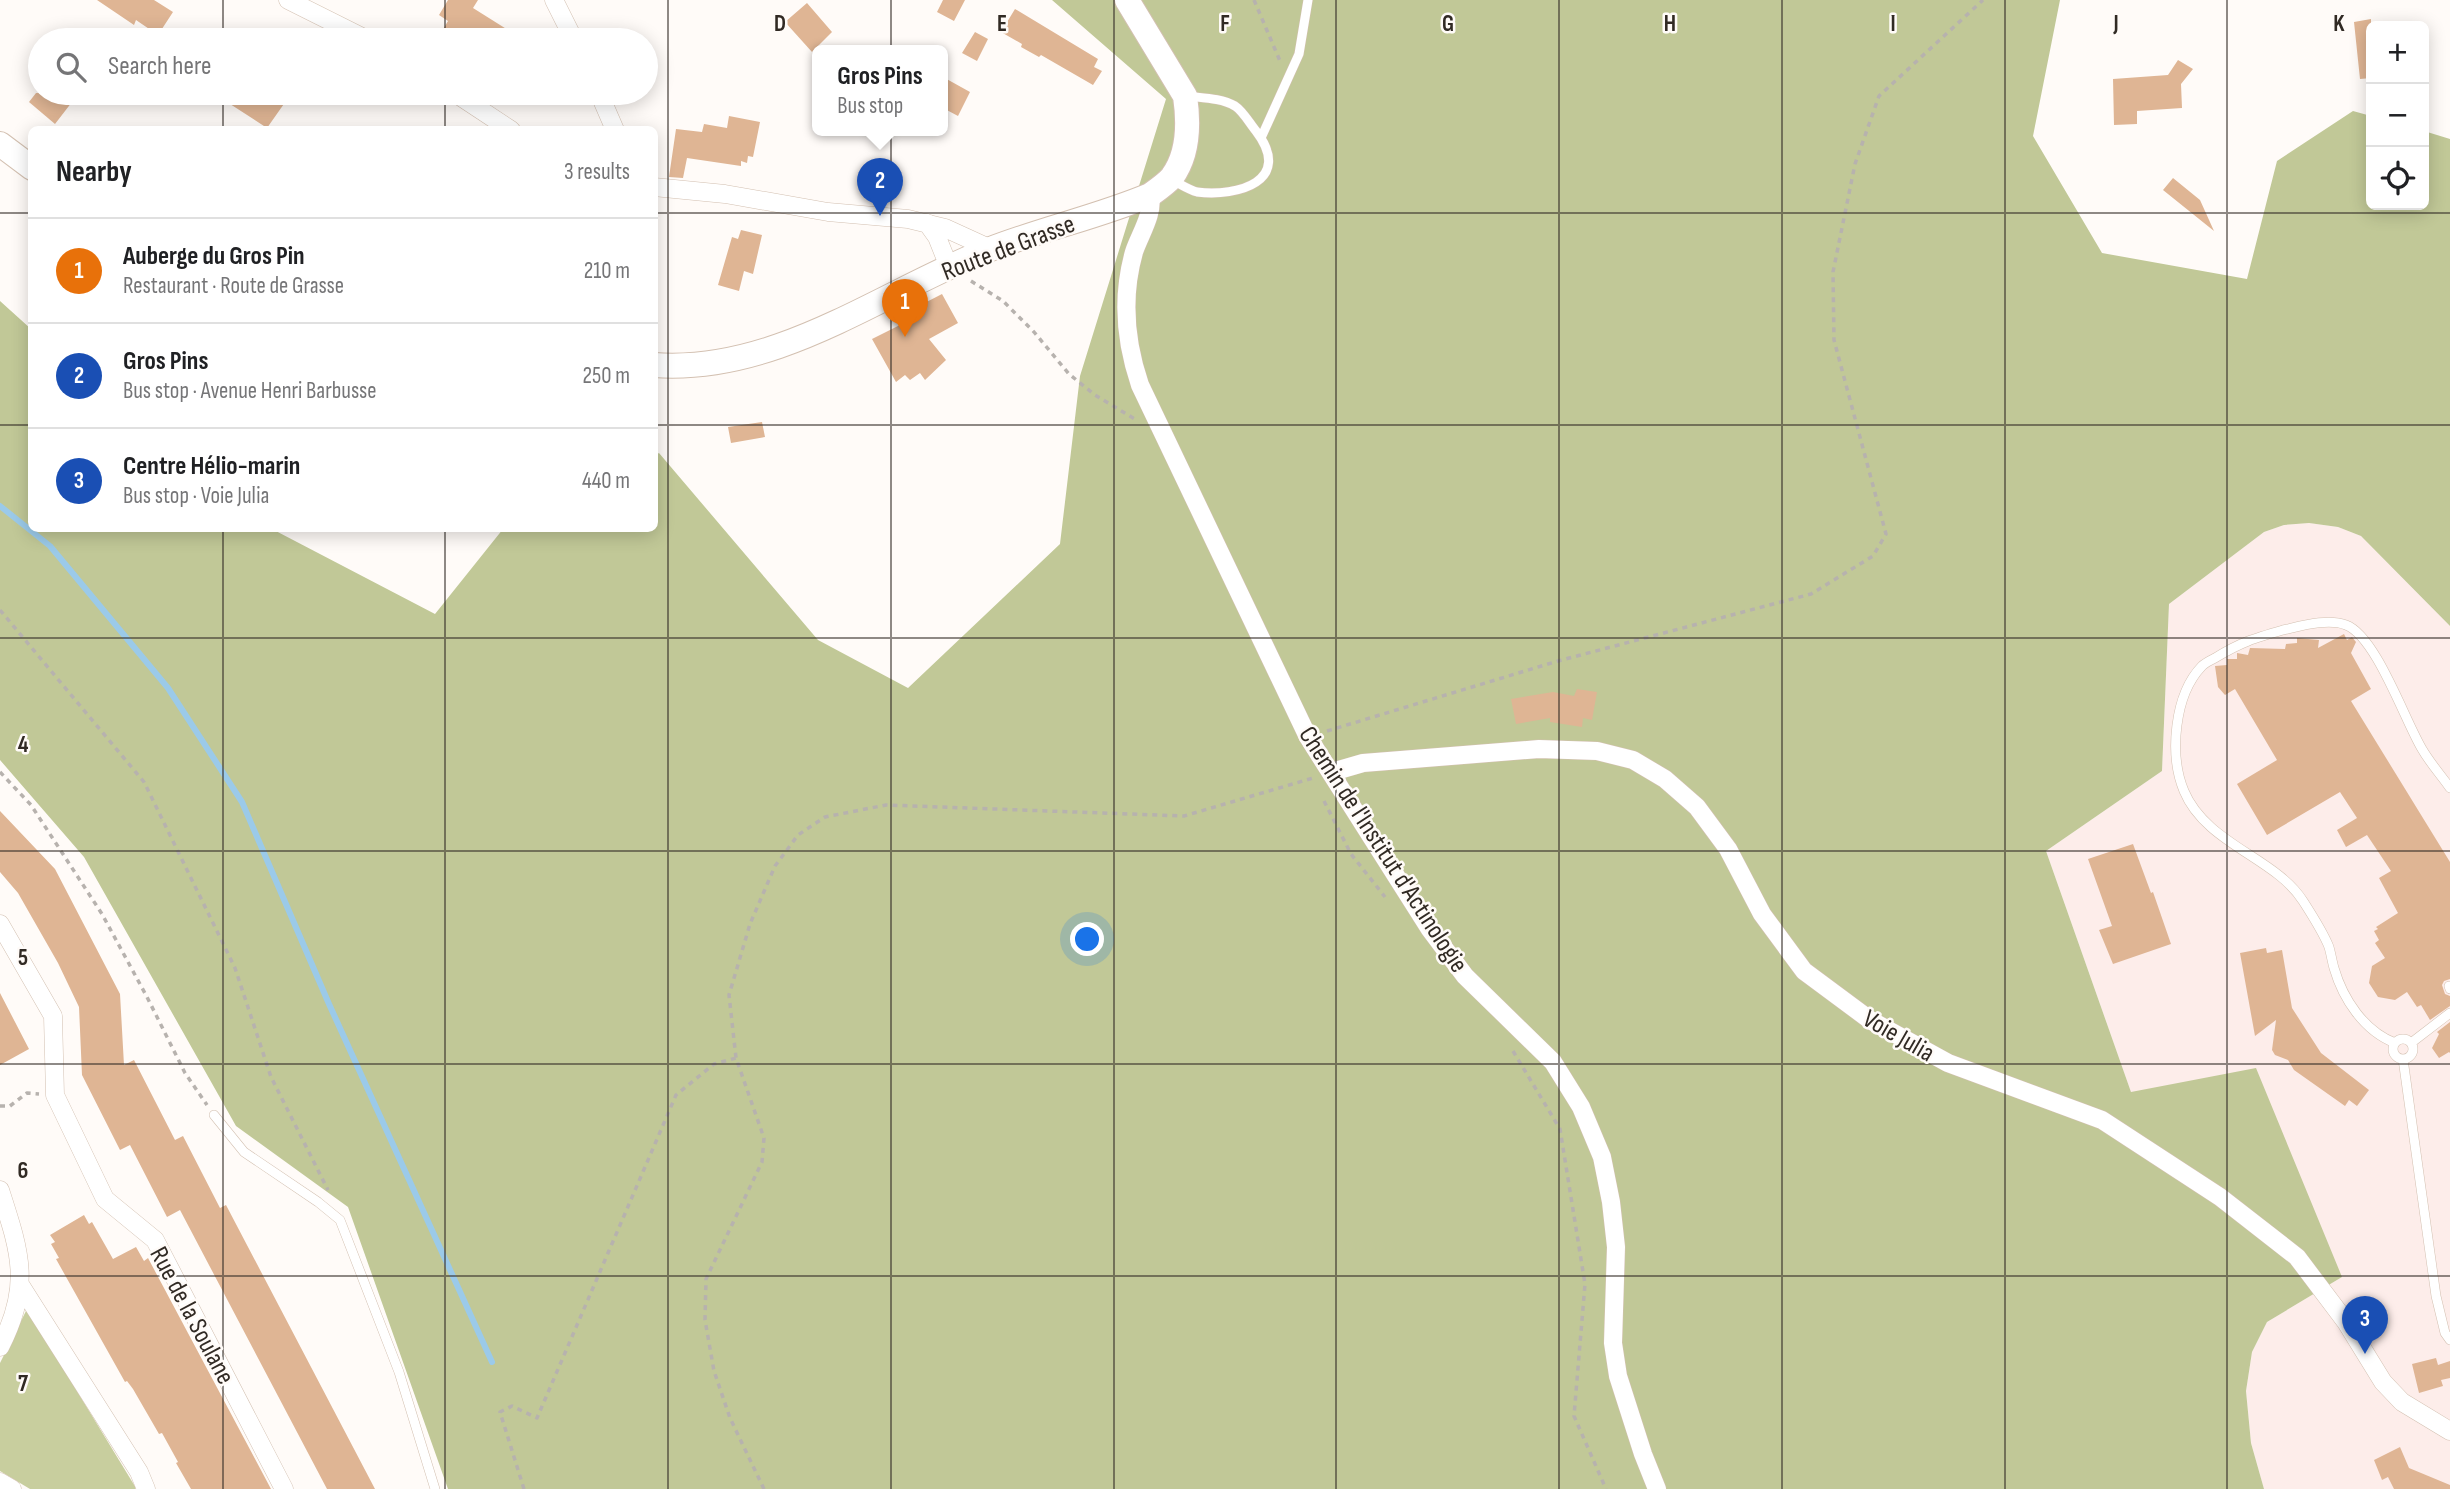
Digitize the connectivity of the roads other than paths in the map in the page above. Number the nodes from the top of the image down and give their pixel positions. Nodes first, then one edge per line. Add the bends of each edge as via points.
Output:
1 (288, 0) edge
2 (554, 0) edge
3 (1127, 0) edge
4 (1308, 0) edge
5 (344, 28) edge
6 (567, 28) edge
7 (1185, 96) junction
8 (473, 105) edge
9 (604, 105) edge
10 (505, 126) edge
11 (613, 126) edge
12 (1261, 138) junction
13 (0, 144) edge
14 (28, 165) edge
15 (1171, 179) junction
16 (658, 187) edge
17 (1150, 195) junction
18 (927, 223) junction
19 (991, 249) junction
20 (949, 267) junction
21 (658, 365) edge
22 (1332, 772) junction
23 (2450, 788) edge
24 (0, 924) edge
25 (2450, 1013) edge
26 (2395, 1043) junction
27 (2411, 1043) junction
28 (2403, 1059) junction
29 (214, 1115) road end
30 (0, 1190) edge
31 (21, 1286) junction
32 (2450, 1340) edge
33 (0, 1347) edge
34 (2450, 1431) edge
35 (0, 1482) edge
36 (12, 1489) edge
37 (146, 1489) edge
38 (284, 1489) edge
39 (435, 1489) edge
40 (1657, 1489) edge

1 - 5 street
2 - 6 street
3 - 7 main road
4 - 12 lane via 1299,54
7 - 12 lane via 1221,100 1237,107
7 - 15 main road via 1187,136
8 - 10 street
9 - 11 street
12 - 15 lane via 1270,162 1253,185 1194,192
13 - 14 main road
15 - 17 main road, Route de Grasse
16 - 18 street
17 - 19 main road, Route de Grasse
17 - 22 street, Chemin de l'Institut d'Actinologie via 1151,208 1126,287 1131,359 1308,737
18 - 19 street
18 - 20 street
19 - 20 main road, Route de Grasse
20 - 21 main road, Route de Grasse via 846,318 752,356 681,367
22 - 34 street, Voie Julia via 1363,763 1539,749 1597,751 1633,760 1665,779 1697,807 1728,849 1762,914 1804,971 1870,1020 1948,1063 2102,1120 2220,1197 2297,1257 2346,1322 2383,1382 2416,1412
22 - 40 street, Chemin de l'Institut d'Actinologie via 1429,928 1465,976 1553,1062 1581,1107 1602,1157 1611,1202 1613,1343 1618,1376
23 - 26 lane via 2422,750 2372,649 2346,624 2301,626 2245,640 2202,665 2184,695 2175,732 2184,792 2219,835 2301,898 2366,1026
24 - 38 street, Rue de la Soulane via 53,1016 55,1094 104,1199 155,1240
25 - 27 lane
26 - 27 lane via 2403,1039
26 - 28 lane via 2393,1053
27 - 28 lane via 2412,1053
28 - 32 lane via 2436,1296
29 - 39 lane via 244,1152 340,1220 399,1372
30 - 31 street via 17,1242
31 - 33 street via 12,1324
31 - 37 street
35 - 36 street

